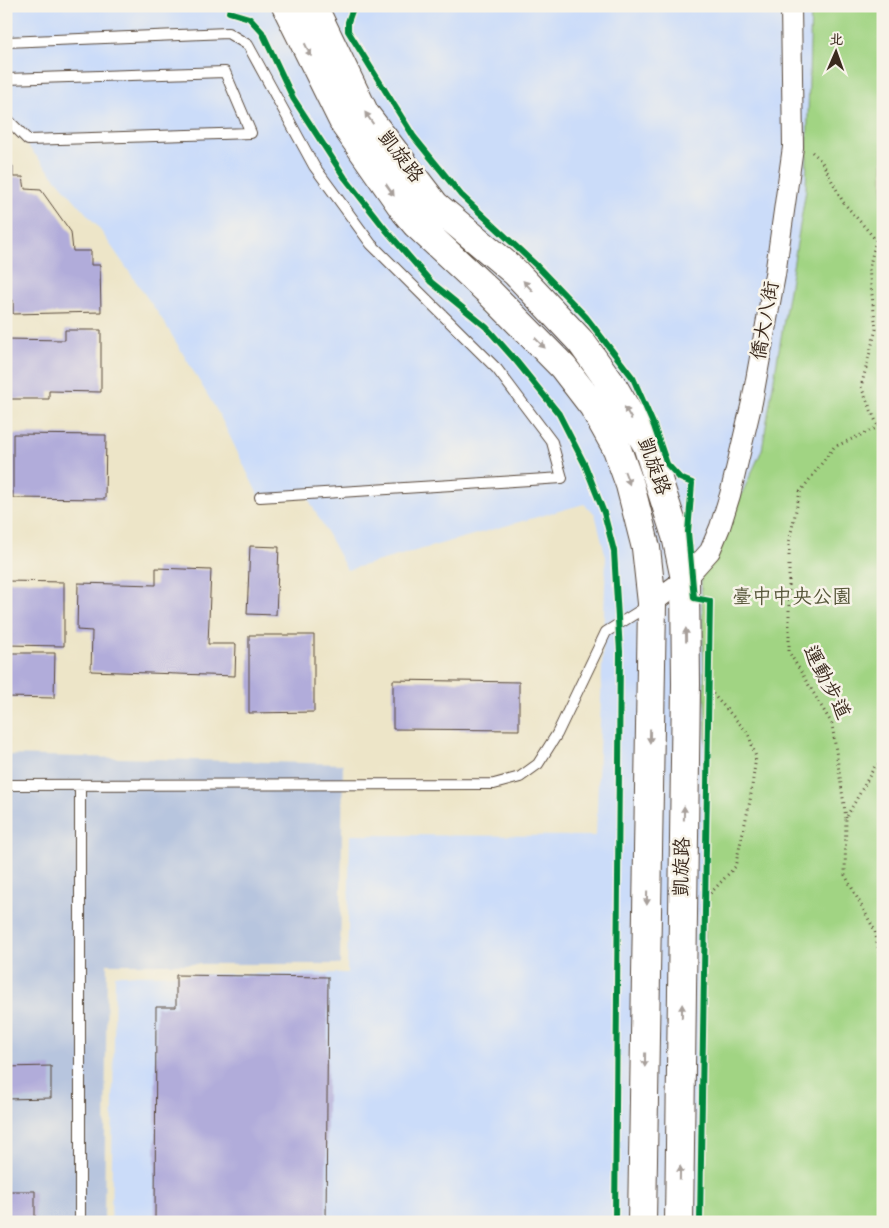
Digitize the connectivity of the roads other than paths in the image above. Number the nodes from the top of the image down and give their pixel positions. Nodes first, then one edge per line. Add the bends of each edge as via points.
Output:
1 (286, 6) edge
2 (313, 6) edge
3 (792, 6) edge
4 (6, 42) edge
5 (6, 79) edge
6 (6, 118) edge
7 (260, 497) dead end
8 (685, 579) junction
9 (652, 604) junction
10 (6, 785) edge
11 (80, 786) junction
12 (80, 1222) edge
13 (642, 1222) edge
14 (679, 1222) edge

1 -> 9 street, 凱旋路 via 345,125 405,211 564,366 593,406 616,449 630,486 646,548
8 -> 2 street, 凱旋路 via 676,536 647,445 614,388 581,342 515,272 435,205 365,114
3 - 8 street, 僑大八街 via 792,147 762,355 720,527 710,551
4 - 7 lane via 228,33 248,45 314,166 371,244 497,369 552,442 562,478
5 - 6 lane via 225,72 251,133 28,140
8 - 9 street, 僑大八街
14 -> 8 street, 凱旋路
9 - 11 lane via 606,632 557,734 538,764 520,777 494,784
9 -> 13 street, 凱旋路
10 - 11 lane
11 - 12 lane

